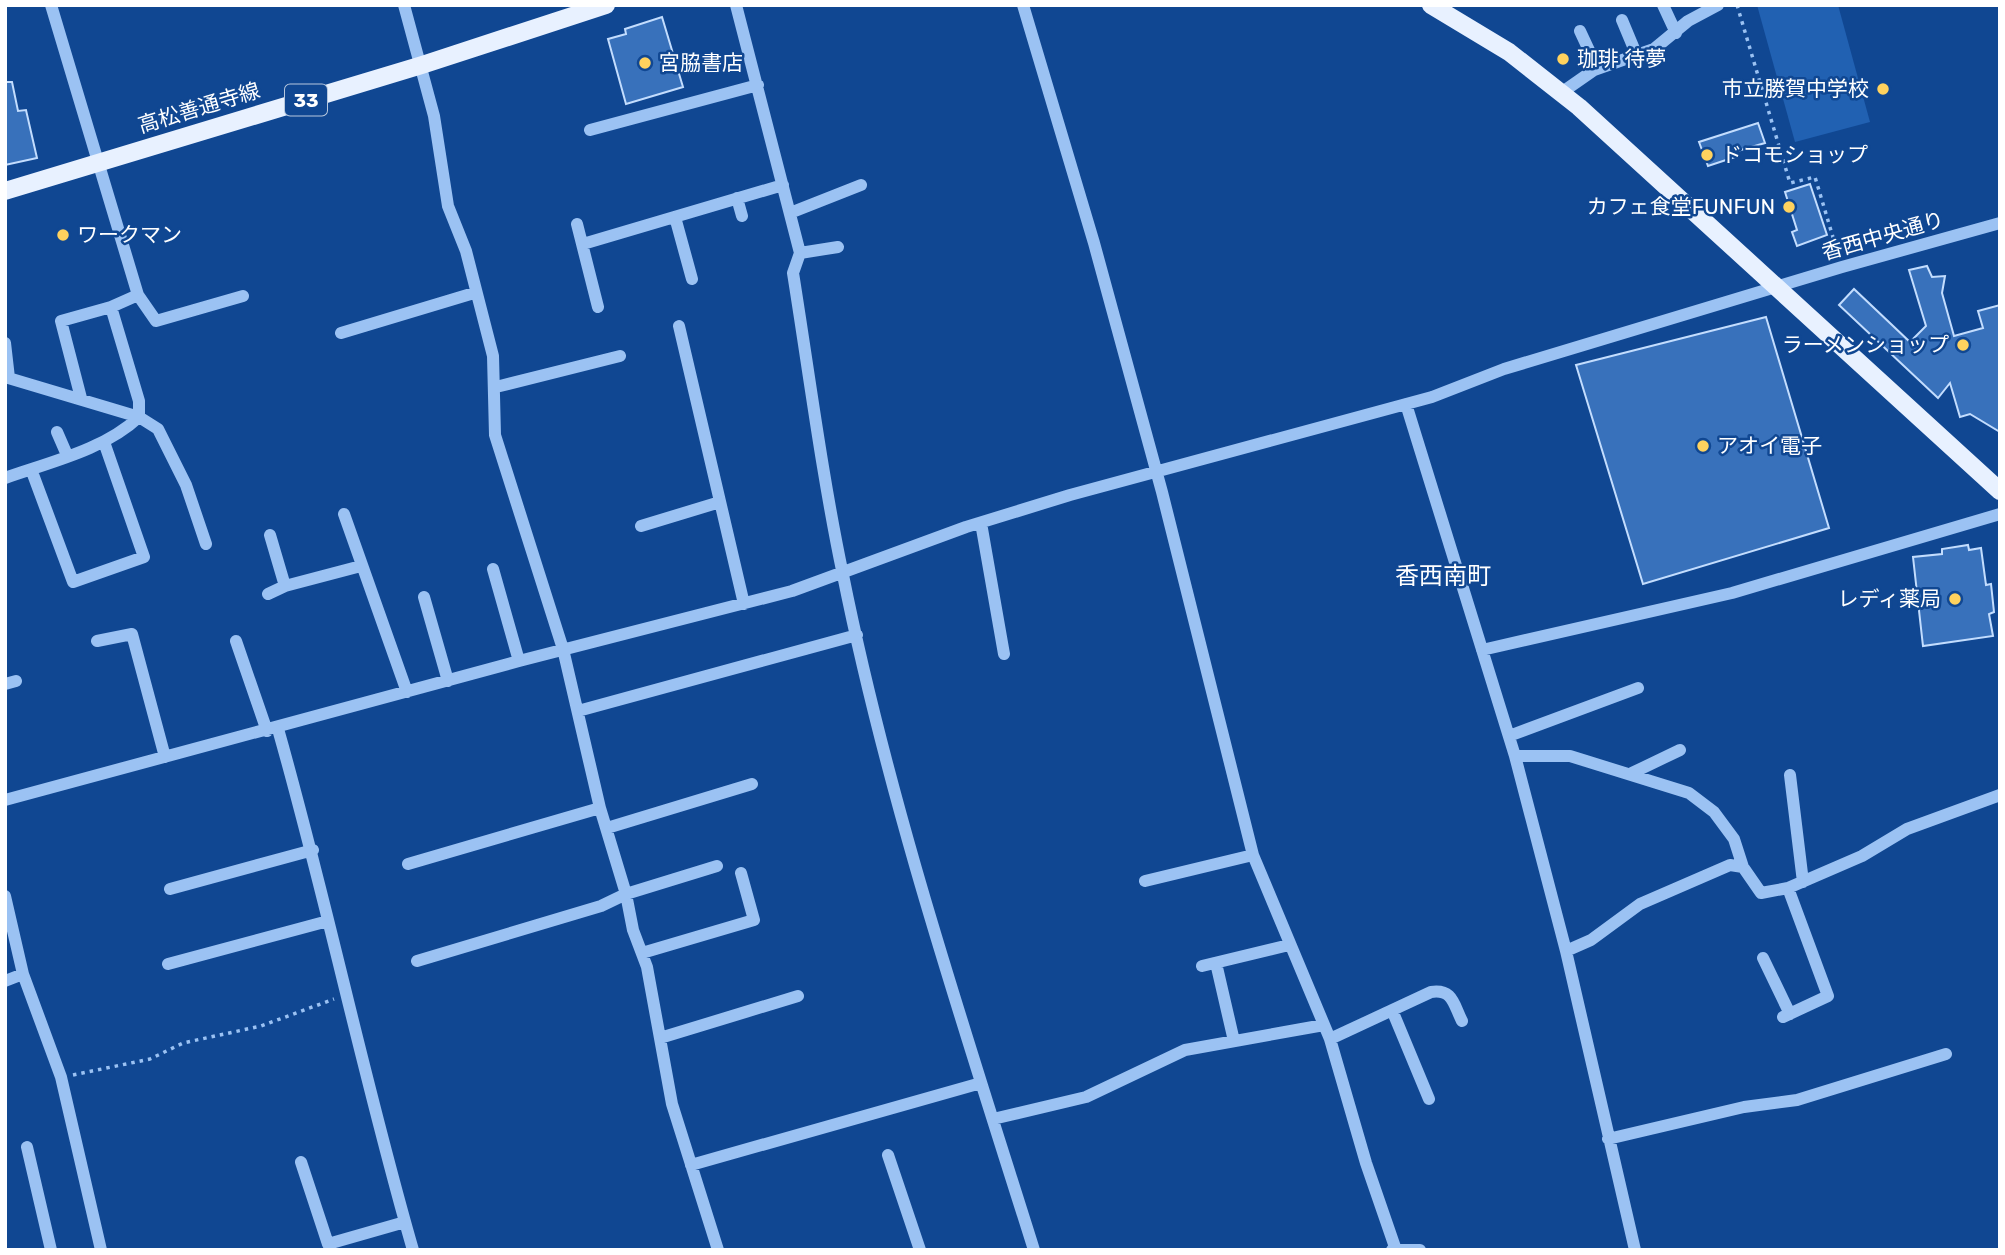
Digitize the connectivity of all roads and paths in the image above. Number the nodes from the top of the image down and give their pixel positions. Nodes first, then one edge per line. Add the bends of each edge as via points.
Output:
1 (51, 5) edge
2 (404, 5) edge
3 (607, 5) edge
4 (736, 5) edge
5 (1023, 5) edge
6 (1432, 5) edge
7 (1663, 5) edge
8 (1718, 5) edge
9 (1737, 5) edge
10 (1622, 20) dead end
11 (1580, 31) dead end
12 (1676, 33) junction
13 (1637, 56) junction
14 (422, 65) junction
15 (1594, 69) junction
16 (758, 85) junction
17 (1561, 93) junction
18 (590, 130) dead end
19 (98, 163) junction
20 (783, 185) junction
21 (861, 185) dead end
22 (5, 191) edge
23 (737, 198) junction
24 (790, 213) junction
25 (742, 216) dead end
26 (675, 217) junction
27 (2000, 223) edge
28 (577, 224) dead end
29 (583, 244) junction
30 (838, 247) dead end
31 (800, 253) junction
32 (1842, 267) junction
33 (692, 279) dead end
34 (1778, 287) junction
35 (474, 293) junction
36 (138, 295) junction
37 (243, 296) dead end
38 (111, 307) junction
39 (598, 307) dead end
40 (678, 326) dead end
41 (341, 333) dead end
42 (5, 343) edge
43 (620, 356) dead end
44 (7, 377) edge
45 (496, 387) junction
46 (81, 398) junction
47 (1406, 404) junction
48 (139, 417) junction
49 (57, 432) dead end
50 (104, 442) junction
51 (67, 455) junction
52 (31, 469) junction
53 (1155, 471) junction
54 (5, 478) edge
55 (2000, 491) edge
56 (720, 502) junction
57 (2000, 513) edge
58 (344, 514) dead end
59 (981, 523) junction
60 (641, 526) dead end
61 (270, 535) dead end
62 (206, 544) dead end
63 (362, 565) junction
64 (493, 569) dead end
65 (842, 574) junction
66 (285, 586) junction
67 (268, 594) dead end
68 (424, 597) dead end
69 (744, 604) junction
70 (857, 635) junction
71 (236, 640) dead end
72 (97, 641) dead end
73 (563, 649) junction
74 (1482, 650) junction
75 (1004, 654) dead end
76 (519, 661) junction
77 (448, 681) junction
78 (1638, 688) dead end
79 (407, 692) junction
80 (578, 711) junction
81 (272, 730) junction
82 (1509, 736) junction
83 (1680, 750) dead end
84 (1515, 756) junction
85 (165, 757) junction
86 (1632, 774) junction
87 (1790, 775) dead end
88 (752, 784) dead end
89 (2000, 795) edge
90 (5, 800) edge
91 (600, 808) junction
92 (607, 828) junction
93 (313, 850) junction
94 (1253, 855) junction
95 (408, 864) dead end
96 (717, 866) dead end
97 (1743, 867) junction
98 (741, 873) dead end
99 (1145, 880) dead end
100 (1803, 882) junction
101 (1788, 888) junction
102 (170, 889) dead end
103 (626, 894) junction
104 (5, 896) edge
105 (328, 921) junction
106 (1289, 945) junction
107 (1566, 951) junction
108 (642, 953) junction
109 (1763, 958) dead end
110 (417, 961) dead end
111 (1216, 963) junction
112 (168, 964) dead end
113 (1202, 966) dead end
114 (23, 975) junction
115 (5, 981) edge
116 (345, 996) junction
117 (798, 996) dead end
118 (1392, 1010) junction
119 (1462, 1021) dead end
120 (1324, 1025) junction
121 (660, 1038) junction
122 (1330, 1039) junction
123 (1234, 1041) junction
124 (1946, 1054) dead end
125 (61, 1077) junction
126 (981, 1083) junction
127 (1429, 1100) dead end
128 (993, 1119) junction
129 (1608, 1139) junction
130 (27, 1147) dead end
131 (888, 1155) dead end
132 (301, 1162) dead end
133 (691, 1166) junction
134 (405, 1222) junction
135 (51, 1250) edge
136 (101, 1250) edge
137 (413, 1250) edge
138 (718, 1250) edge
139 (920, 1250) edge
140 (1034, 1250) edge
141 (1394, 1250) edge
142 (1420, 1250) edge
143 (1635, 1250) edge

1 - 19 street
2 - 14 street
3 - 14 main road, 高松善通寺線 / 33
4 - 16 street
5 - 53 street
6 - 17 main road via 1509,52
7 - 12 street
8 - 12 street
9 - 32 path via 1790,183 1815,177
10 - 13 street
11 - 15 street
12 - 13 street
13 - 15 street
14 - 19 main road, 高松善通寺線 / 33
14 - 35 street via 448,206 466,251
15 - 17 street
16 - 18 street
16 - 20 street
17 - 34 main road
19 - 22 main road, 高松善通寺線 / 33
19 - 36 street
20 - 23 street
20 - 24 street
21 - 24 street
23 - 25 street
23 - 26 street
24 - 31 street
26 - 29 street
26 - 33 street
27 - 32 street, 香西中央通り
28 - 29 street
29 - 39 street
30 - 31 street
31 - 65 street via 793,273
32 - 34 street, 香西中央通り
34 - 47 street, 香西中央通り via 1504,369
34 - 55 main road
35 - 41 street
35 - 45 street via 493,356
36 - 37 street via 156,321
36 - 38 street
38 - 46 street via 61,321
38 - 48 street via 139,401
40 - 56 street
42 - 44 street
43 - 45 street
44 - 46 street
45 - 73 street via 495,435
46 - 48 street
47 - 53 street, 香西中央通り
47 - 74 street
48 - 50 street
48 - 62 street via 158,429 186,485
49 - 51 street
50 - 51 street
50 - 52 street via 144,557 73,582
51 - 52 street
52 - 54 street
53 - 59 street, 香西中央通り
53 - 94 street
56 - 60 street
56 - 69 street
57 - 74 street via 1732,593
58 - 63 street
59 - 65 street, 香西中央通り
59 - 75 street
61 - 66 street
63 - 66 street
63 - 79 street
64 - 76 street
65 - 69 street, 香西中央通り
65 - 70 street
66 - 67 street
68 - 77 street
69 - 73 street, 香西中央通り
70 - 80 street
70 - 126 street via 944,965
71 - 81 street
72 - 85 street via 132,634
73 - 76 street, 香西中央通り
73 - 80 street
74 - 82 street
76 - 77 street, 香西中央通り
77 - 79 street, 香西中央通り
78 - 82 street
79 - 81 street, 香西中央通り
80 - 91 street
81 - 85 street, 香西中央通り
81 - 93 street
82 - 84 street
83 - 86 street
84 - 86 street via 1570,755
84 - 107 street
85 - 90 street, 香西中央通り
86 - 97 street via 1689,793 1714,812 1734,839
87 - 100 street
88 - 92 street
89 - 100 street via 1907,829 1862,856
91 - 92 street
91 - 95 street
92 - 103 street
93 - 102 street
93 - 105 street
94 - 99 street
94 - 106 street
96 - 103 street
97 - 101 street via 1761,893
97 - 107 street via 1730,864 1640,904 1591,940
98 - 108 street via 754,920
100 - 101 street
101 - 109 street via 1828,996 1787,1016
103 - 108 street
103 - 110 street via 601,906
104 - 114 street
105 - 112 street
105 - 116 street
106 - 111 street
106 - 120 street
107 - 129 street
108 - 121 street
111 - 113 street
111 - 123 street
114 - 115 street
114 - 125 street
116 - 125 path via 261,1026 183,1043 150,1059
116 - 134 street
117 - 121 street
118 - 119 street via 1443,990
118 - 122 street
118 - 127 street
120 - 122 street
120 - 123 street
121 - 133 street via 672,1104
122 - 141 street
123 - 128 street via 1185,1050 1086,1097
124 - 129 street via 1797,1100 1744,1107
125 - 136 street
126 - 128 street
126 - 133 street
128 - 140 street
129 - 143 street
130 - 135 street
131 - 139 street
132 - 134 street via 328,1244
133 - 138 street
134 - 137 street
141 - 142 street

